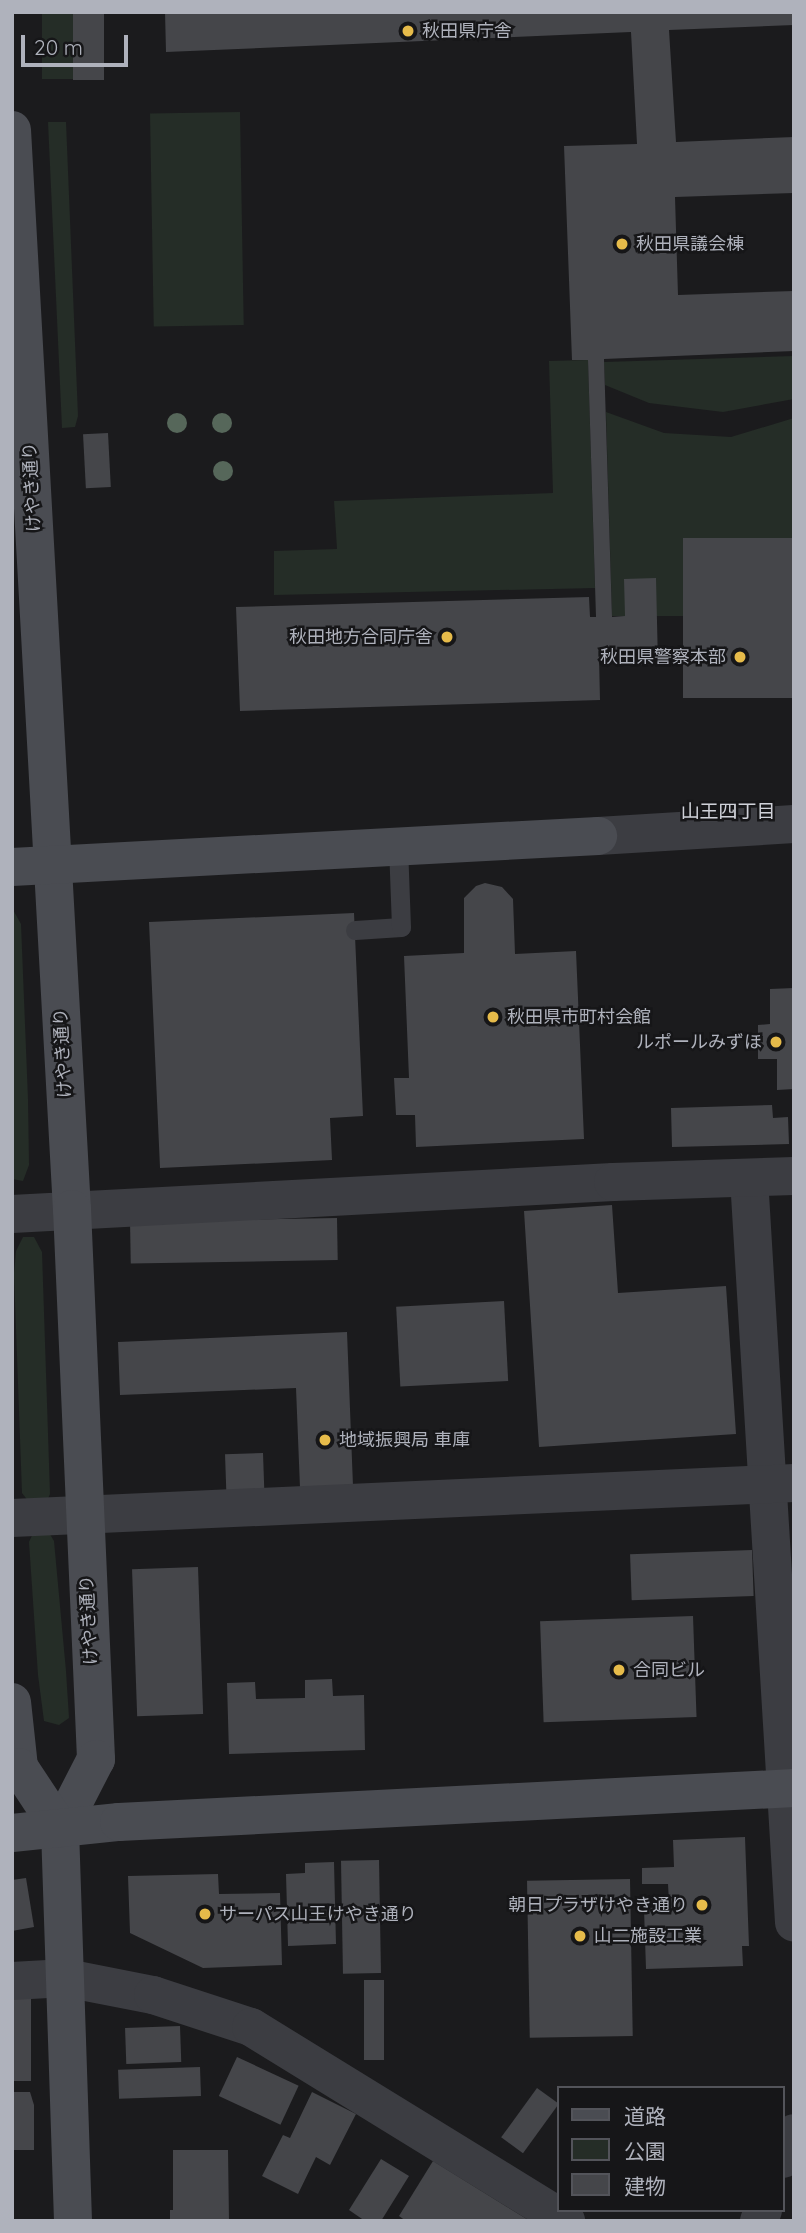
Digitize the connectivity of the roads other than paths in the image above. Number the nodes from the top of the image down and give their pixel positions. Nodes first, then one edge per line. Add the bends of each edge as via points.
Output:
1 (12, 130) edge
2 (794, 824) edge
3 (398, 847) junction
4 (12, 867) edge
5 (54, 867) junction
6 (355, 930) dead end
7 (794, 1176) edge
8 (749, 1178) junction
9 (72, 1209) junction
10 (12, 1214) edge
11 (780, 1484) edge
12 (84, 1517) junction
13 (12, 1518) edge
14 (12, 1702) edge
15 (789, 1788) edge
16 (60, 1829) junction
17 (12, 1833) edge
18 (794, 1923) edge
19 (66, 1978) junction
20 (12, 1981) edge
21 (794, 2133) edge
22 (785, 2154) edge
23 (73, 2221) edge
24 (566, 2221) edge

1 - 5 street, けやき通り
2 - 3 street
3 - 5 street
3 - 6 lane via 401,928
4 - 5 street
5 - 9 street, けやき通り
7 - 8 street
8 - 9 street
8 - 11 street
9 - 10 street
9 - 12 street, けやき通り
11 - 12 street
11 - 15 street
12 - 13 street
12 - 16 street, けやき通り via 96,1759
14 - 16 street via 19,1767
15 - 16 street via 120,1822
15 - 18 street
16 - 17 street
16 - 19 street
19 - 20 street
19 - 23 street
19 - 24 street via 153,1995 251,2027
21 - 22 street

